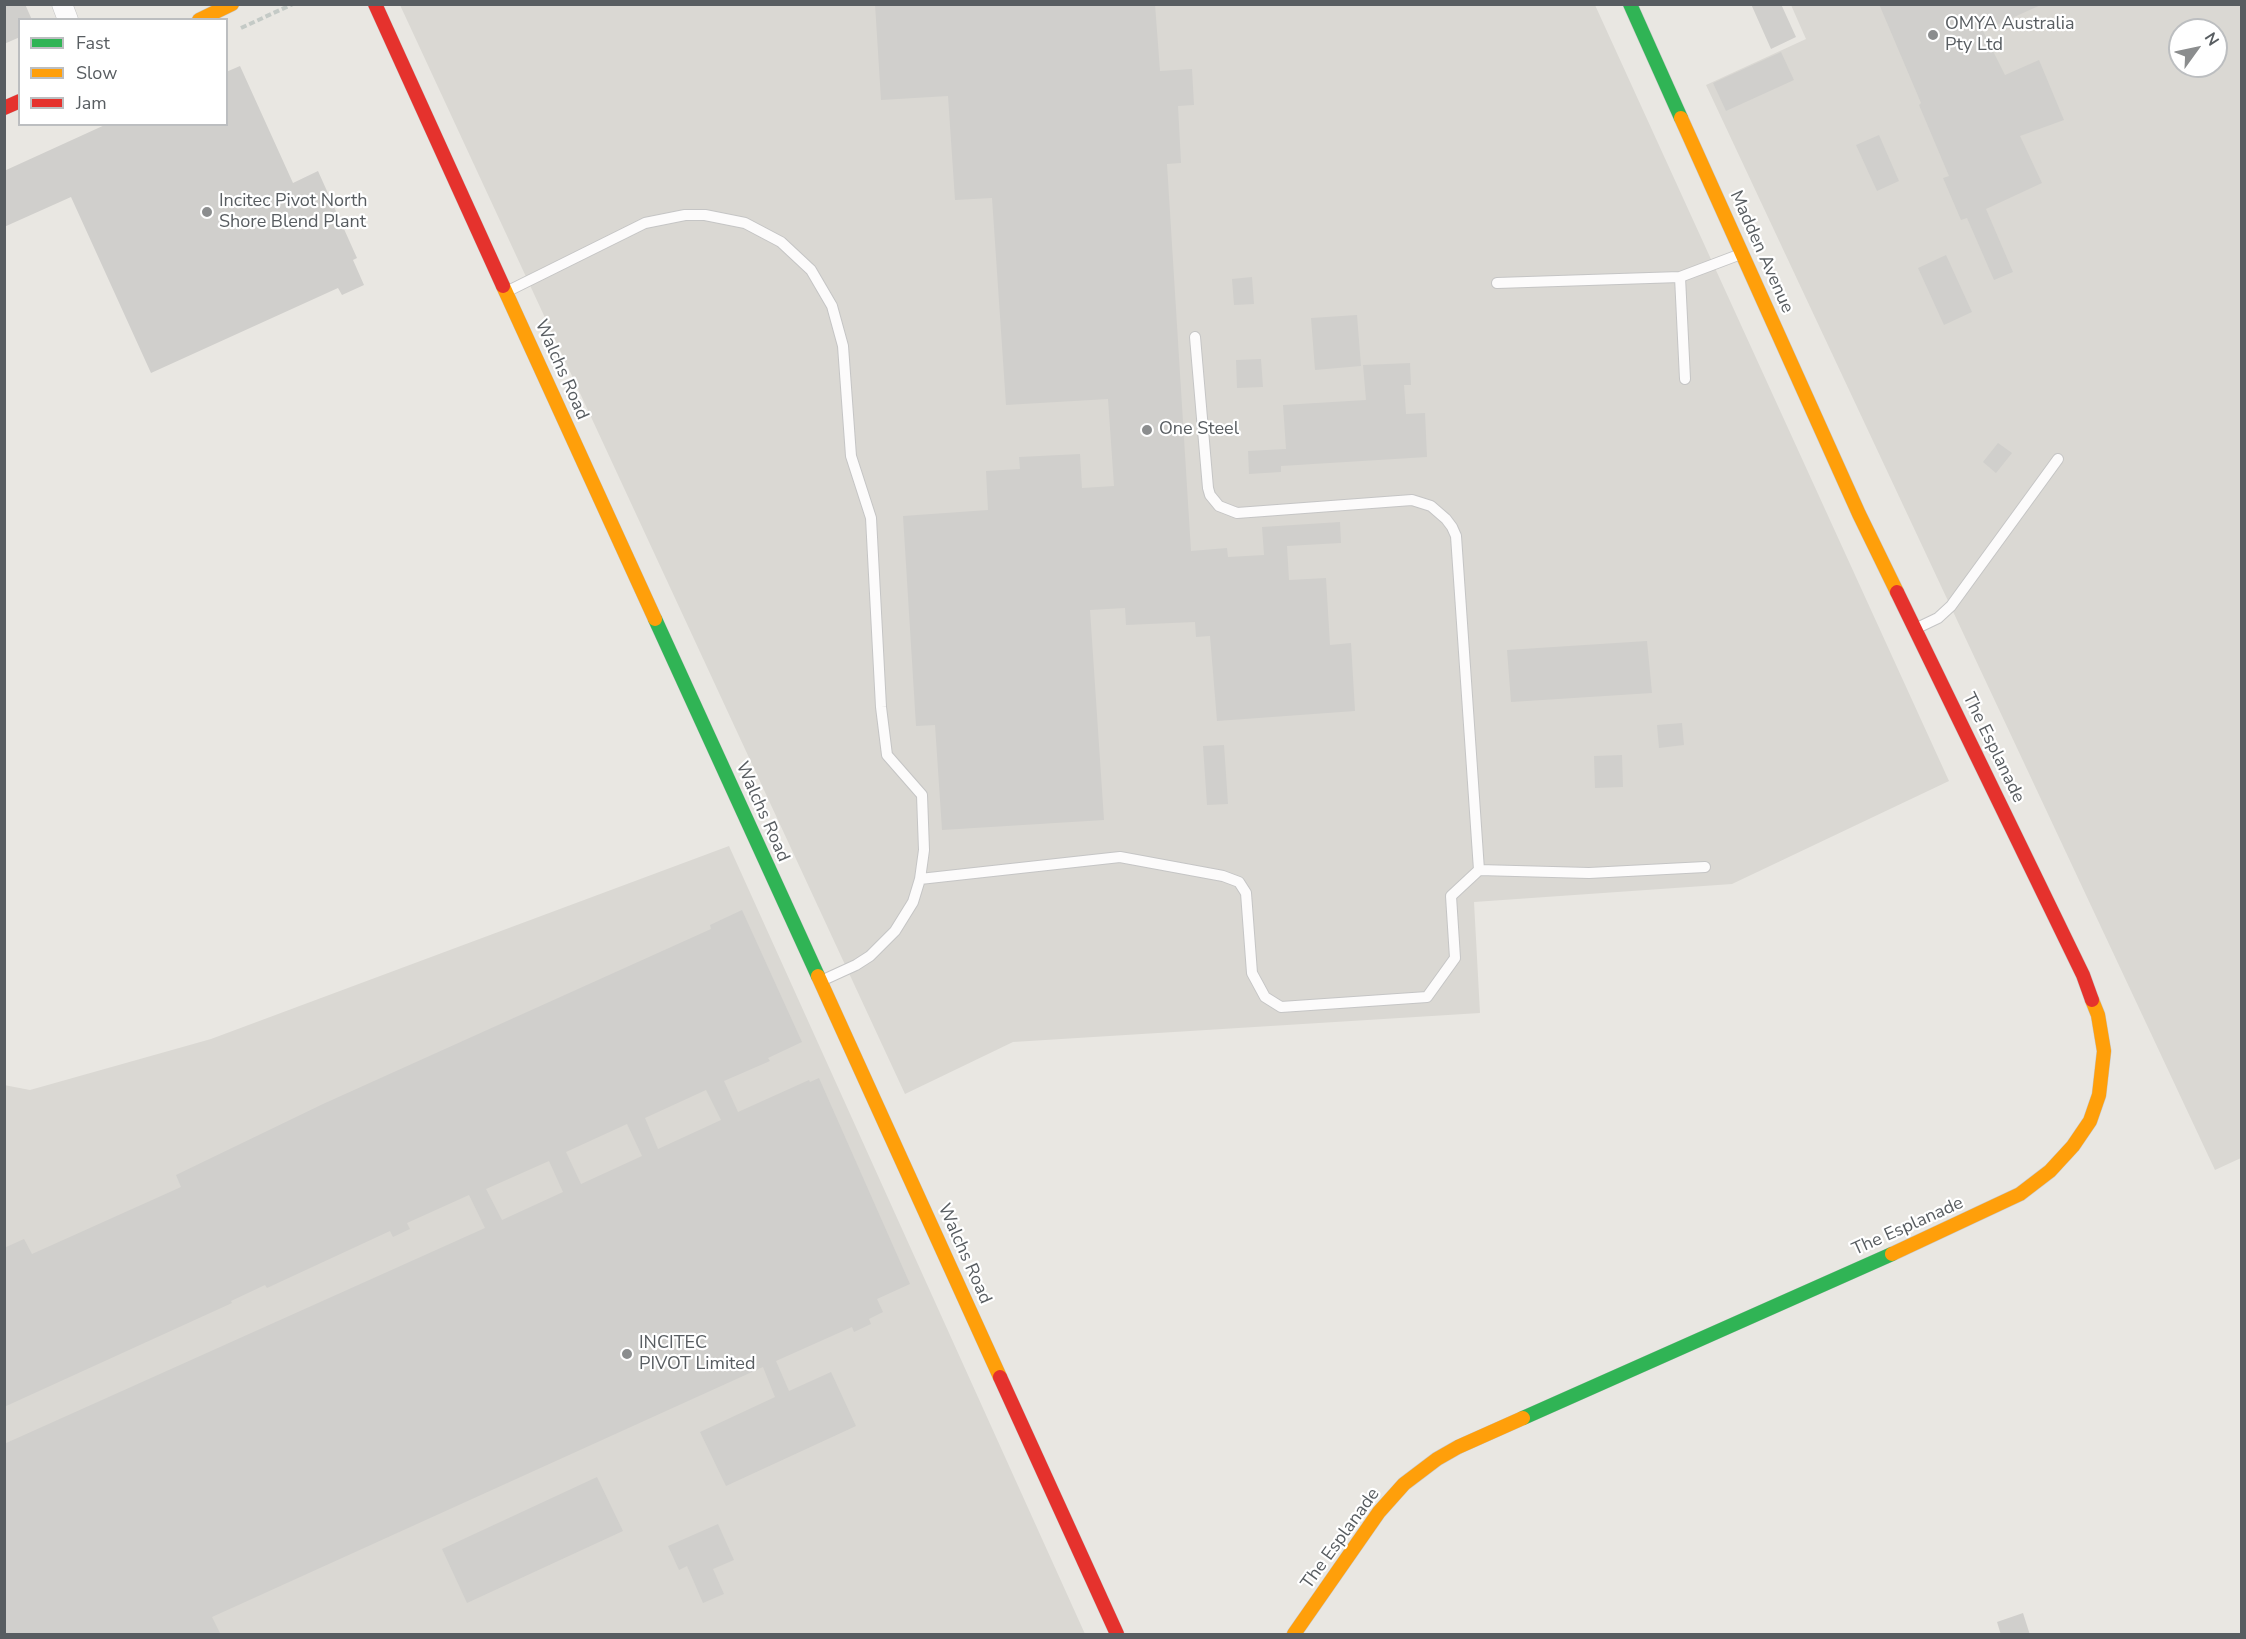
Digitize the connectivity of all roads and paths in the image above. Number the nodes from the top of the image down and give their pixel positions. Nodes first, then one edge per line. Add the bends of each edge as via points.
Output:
1 (232, 4) edge
2 (293, 4) edge
3 (375, 4) edge
4 (1630, 4) edge
5 (203, 18) edge
6 (236, 30) dead end
7 (18, 102) edge
8 (4, 108) edge
9 (1742, 254) junction
10 (1680, 277) junction
11 (1497, 283) dead end
12 (506, 292) junction
13 (1195, 337) dead end
14 (1685, 379) dead end
15 (2058, 459) dead end
16 (1859, 513) joint
17 (1915, 629) junction
18 (1704, 867) dead end
19 (1479, 870) junction
20 (920, 879) junction
21 (820, 982) junction
22 (1117, 1635) edge
23 (1294, 1635) edge

1 - 5 street
2 - 6 path
3 - 12 street, Walchs Road
4 - 9 street, Madden Avenue
7 - 8 street
9 - 10 lane
9 - 16 street, Madden Avenue
10 - 11 lane
10 - 14 lane
12 - 20 lane via 645,223 685,215 726,218 754,227 781,242 811,270 832,306 843,346 851,456 872,518 887,755 922,795 924,850
12 - 21 street, Walchs Road
13 - 19 lane via 1208,488 1219,506 1237,513 1412,500 1439,512 1452,527 1456,536
15 - 17 lane via 1951,606 1938,618
16 - 17 street, The Esplanade
17 - 23 street, The Esplanade via 2066,936 2098,1015 2103,1051 2099,1095 2090,1121 2050,1171 2020,1194 1458,1447 1437,1460 1404,1484 1379,1512
18 - 19 lane via 1589,873
19 - 20 lane via 1450,896 1455,958 1427,997 1281,1007 1265,997 1252,973 1246,893 1239,882 1223,876 1120,857
20 - 21 lane via 905,917 884,944 856,965
21 - 22 street, Walchs Road

